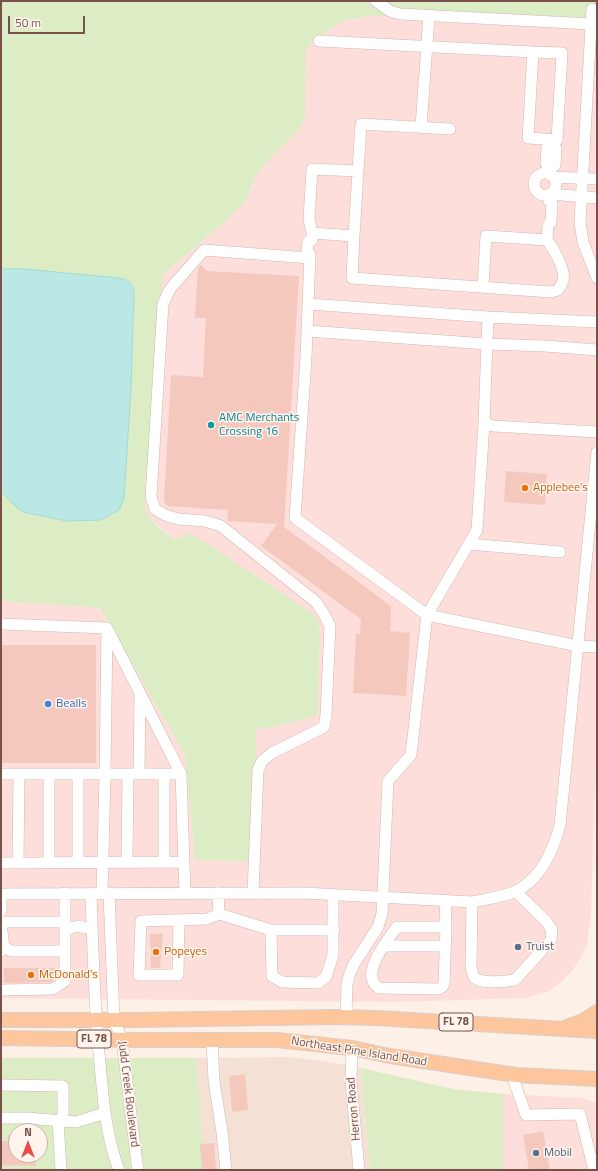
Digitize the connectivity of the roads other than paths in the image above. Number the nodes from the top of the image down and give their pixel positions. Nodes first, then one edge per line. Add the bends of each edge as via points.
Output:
1 (376, 1) edge
2 (592, 9) dead end
3 (429, 16) junction
4 (592, 24) junction
5 (320, 40) dead end
6 (427, 46) junction
7 (533, 52) junction
8 (421, 127) junction
9 (450, 129) dead end
10 (551, 142) junction
11 (358, 172) junction
12 (551, 173) junction
13 (583, 178) junction
14 (597, 179) edge
15 (550, 196) junction
16 (582, 196) junction
17 (597, 198) edge
18 (312, 236) junction
19 (354, 236) junction
20 (548, 240) junction
21 (310, 256) junction
22 (597, 278) edge
23 (483, 287) junction
24 (309, 304) junction
25 (488, 318) junction
26 (597, 322) edge
27 (307, 331) junction
28 (487, 344) junction
29 (597, 350) edge
30 (484, 422) junction
31 (597, 432) edge
32 (597, 452) edge
33 (469, 544) junction
34 (560, 552) dead end
35 (427, 615) junction
36 (1, 624) edge
37 (107, 628) junction
38 (578, 646) junction
39 (597, 647) edge
40 (140, 692) junction
41 (1, 774) edge
42 (19, 774) junction
43 (49, 774) junction
44 (78, 774) junction
45 (105, 774) junction
46 (133, 774) junction
47 (164, 774) junction
48 (181, 774) junction
49 (18, 862) junction
50 (49, 862) junction
51 (78, 862) junction
52 (103, 862) junction
53 (127, 862) junction
54 (164, 862) junction
55 (184, 862) junction
56 (1, 863) edge
57 (515, 891) junction
58 (65, 893) junction
59 (101, 893) junction
60 (185, 893) junction
61 (218, 893) junction
62 (253, 893) junction
63 (1, 894) edge
64 (333, 895) junction
65 (382, 898) junction
66 (445, 901) junction
67 (472, 902) junction
68 (1, 911) edge
69 (218, 914) junction
70 (179, 920) junction
71 (1, 923) edge
72 (65, 926) junction
73 (446, 927) junction
74 (92, 929) junction
75 (271, 930) junction
76 (334, 930) junction
77 (385, 946) junction
78 (445, 946) junction
79 (3, 949) edge
80 (65, 951) junction
81 (1, 990) edge
82 (597, 1012) edge
83 (346, 1017) junction
84 (1, 1020) edge
85 (95, 1020) junction
86 (114, 1020) junction
87 (561, 1029) junction
88 (597, 1031) edge
89 (1, 1038) edge
90 (98, 1039) junction
91 (122, 1040) junction
92 (212, 1040) junction
93 (352, 1048) junction
94 (512, 1075) junction
95 (597, 1079) edge
96 (1, 1085) edge
97 (105, 1114) junction
98 (1, 1118) edge
99 (61, 1121) junction
100 (597, 1166) edge
101 (61, 1170) edge
102 (119, 1170) edge
103 (137, 1170) edge
104 (226, 1170) edge
105 (359, 1170) edge

1 - 3 street via 390,11 400,14
2 - 4 street
3 - 4 street
3 - 6 street
4 - 13 street
5 - 6 street
6 - 7 street
6 - 8 street
7 - 10 street via 528,138
7 - 10 street via 562,53 557,140
8 - 9 street
8 - 11 street via 361,124
10 - 12 street via 547,147 546,164
11 - 18 street via 312,169 309,219
11 - 19 street
12 - 13 street
12 - 15 street via 556,187
12 - 15 street via 540,175 534,184 538,193
13 - 14 street
13 - 16 street
15 - 16 street
15 - 20 street via 545,202 544,221 548,225
16 - 17 street
16 - 22 street via 580,222 583,242
18 - 19 street
18 - 21 street via 307,251
19 - 23 street via 352,278
20 - 23 street via 486,236
20 - 23 street via 555,249 562,270 563,280 558,290 551,292
21 - 24 street
21 - 62 street via 204,250 170,289 163,304 151,497 155,509 178,519 205,521 221,526 316,602 330,626 324,727 272,753 262,761 258,770
24 - 25 street
24 - 27 street
25 - 26 street
25 - 28 street
27 - 28 street
27 - 35 street via 295,518
28 - 29 street
28 - 30 street
30 - 31 street via 492,426
30 - 33 street via 477,530
32 - 38 street
33 - 34 street
33 - 35 street
35 - 38 street
35 - 65 street via 411,755 388,781
36 - 37 street
37 - 40 street
37 - 45 street
38 - 39 street
38 - 57 street via 560,825 554,846 545,863 533,879
40 - 46 street
40 - 48 street
41 - 42 street
42 - 43 street
42 - 49 street
43 - 44 street
43 - 50 street
44 - 45 street
44 - 51 street
45 - 46 street
45 - 52 street
46 - 47 street
46 - 53 street
47 - 48 street
47 - 54 street
48 - 55 street
49 - 50 street
49 - 56 street
50 - 51 street
51 - 52 street
52 - 53 street
52 - 59 street
53 - 54 street
54 - 55 street
55 - 60 street
57 - 67 street
57 - 67 street via 546,920 552,930 551,940 515,980 480,981 474,977 471,968
58 - 59 street
58 - 63 street
58 - 72 street
59 - 60 street
59 - 74 street, Judd Creek Boulevard
59 - 86 street, Judd Creek Boulevard
60 - 61 street
61 - 62 street
61 - 69 street
62 - 64 street
63 - 68 street
64 - 65 street
64 - 76 street
65 - 66 street
65 - 83 street via 382,914 378,927 350,974 347,984
66 - 67 street
66 - 73 street
69 - 70 street via 207,919
69 - 75 street
70 - 70 street via 141,920 139,975 178,975
71 - 72 street
71 - 79 street
72 - 74 street
72 - 80 street
73 - 77 street via 397,927
73 - 78 street
74 - 85 street, Judd Creek Boulevard
75 - 76 street
75 - 76 street via 272,976 282,982 318,982 326,977 333,956
77 - 78 street
77 - 78 street via 374,962 374,985 379,988 439,989 444,984
79 - 80 street
80 - 81 street via 65,981 53,989
82 - 87 main road via 583,1021
83 - 86 main road, Northeast Pine Island Road / FL 78
83 - 87 main road, Northeast Pine Island Road / FL 78
84 - 85 main road, Northeast Pine Island Road / FL 78
85 - 86 main road, Northeast Pine Island Road / FL 78
85 - 90 street, Judd Creek Boulevard
86 - 91 street, Judd Creek Boulevard
87 - 88 main road, Northeast Pine Island Road / FL 78
89 - 90 main road, Northeast Pine Island Road / FL 78
90 - 91 main road, Northeast Pine Island Road / FL 78
90 - 97 street, Judd Creek Boulevard
91 - 92 main road, Northeast Pine Island Road / FL 78
91 - 103 street, Judd Creek Boulevard
92 - 93 main road, Northeast Pine Island Road / FL 78 via 277,1040
92 - 104 street via 214,1081
93 - 94 main road, Northeast Pine Island Road / FL 78
93 - 105 street, Herron Road via 351,1081
94 - 95 main road, Northeast Pine Island Road / FL 78
94 - 100 street via 526,1115 580,1114 593,1166
96 - 99 street via 63,1086
97 - 99 street via 76,1122
97 - 102 street, Judd Creek Boulevard
98 - 99 street
99 - 101 street

